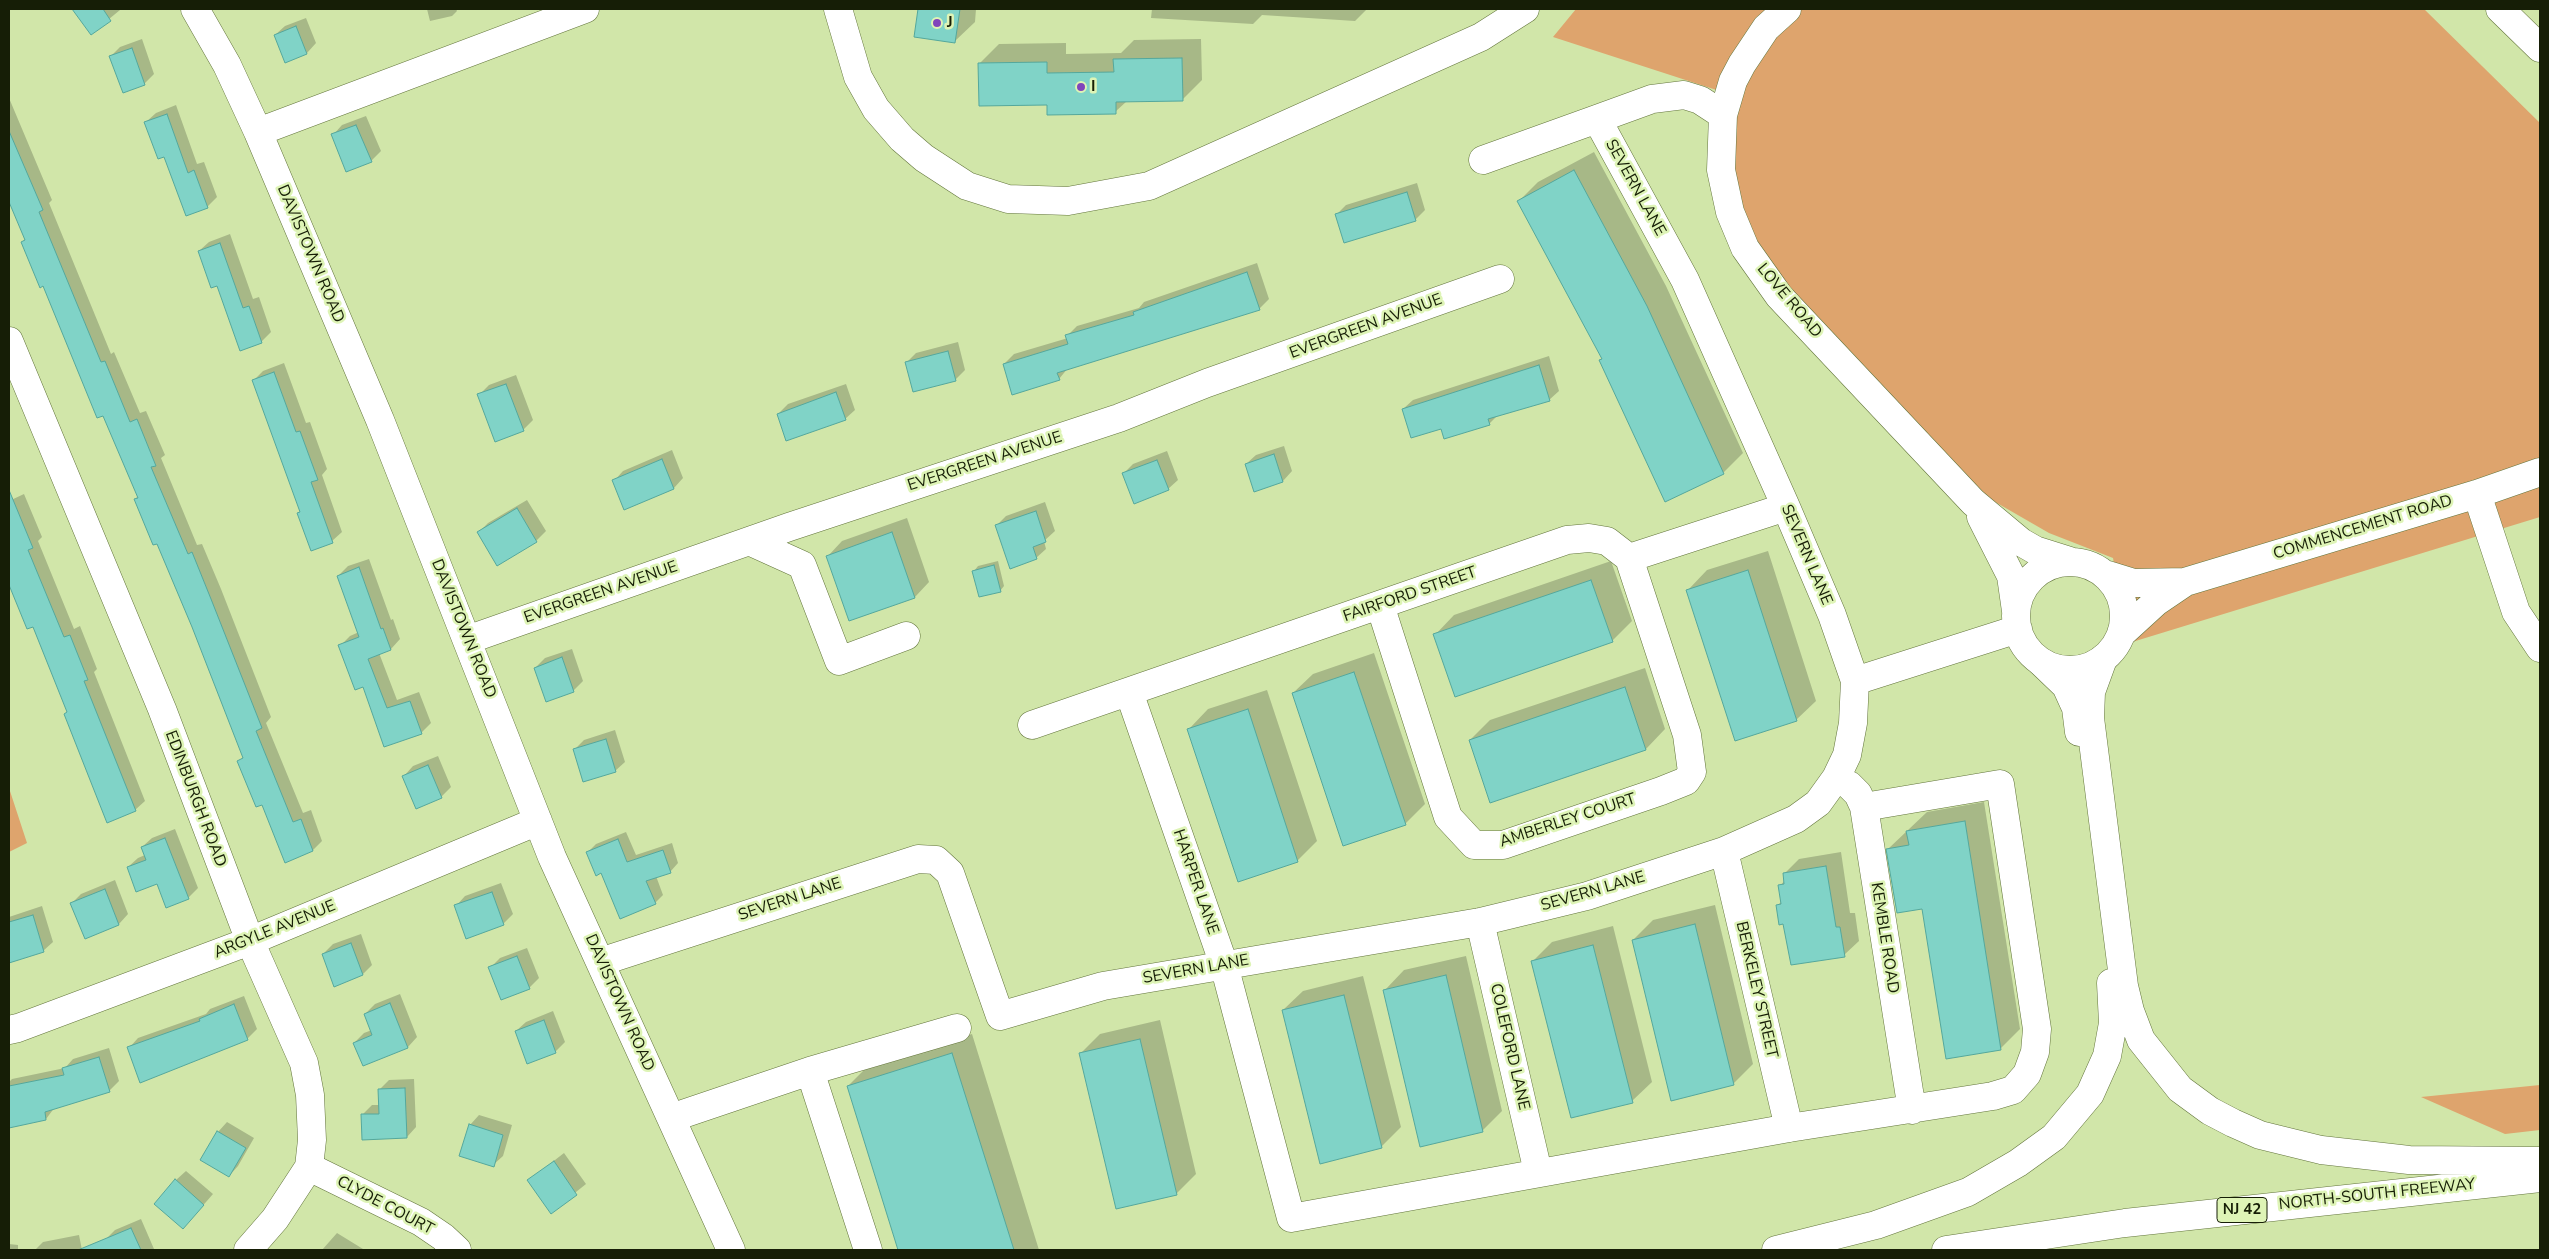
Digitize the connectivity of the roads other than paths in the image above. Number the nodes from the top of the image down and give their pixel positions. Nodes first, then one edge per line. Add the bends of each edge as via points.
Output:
1 (194, 9) edge
2 (585, 9) edge
3 (838, 9) edge
4 (1525, 9) edge
5 (1787, 9) edge
6 (2500, 9) edge
7 (2536, 36) edge
8 (1723, 115) junction
9 (1597, 119) junction
10 (258, 132) junction
11 (1483, 160) dead end
12 (1500, 279) dead end
13 (9, 341) edge
14 (2540, 472) edge
15 (2477, 494) junction
16 (1973, 502) junction
17 (1786, 507) junction
18 (749, 541) junction
19 (1629, 558) junction
20 (2070, 561) junction
21 (2105, 574) junction
22 (2185, 582) junction
23 (1380, 605) junction
24 (2017, 622) junction
25 (2121, 634) junction
26 (906, 636) dead end
27 (467, 640) junction
28 (2540, 648) edge
29 (2103, 659) junction
30 (2041, 662) junction
31 (1855, 681) junction
32 (1129, 692) junction
33 (1032, 725) dead end
34 (1836, 778) junction
35 (1864, 808) junction
36 (538, 821) junction
37 (1724, 852) junction
38 (1480, 922) junction
39 (250, 941) junction
40 (600, 962) junction
41 (1224, 965) junction
42 (958, 1028) dead end
43 (9, 1030) edge
44 (810, 1071) junction
45 (1912, 1110) junction
46 (671, 1118) junction
47 (1789, 1128) junction
48 (2540, 1161) edge
49 (309, 1167) junction
50 (1538, 1172) junction
51 (2540, 1178) edge
52 (248, 1250) edge
53 (457, 1250) edge
54 (731, 1250) edge
55 (868, 1250) edge
56 (1776, 1250) edge
57 (1946, 1250) edge

1 - 10 main road, DAVISTOWN ROAD via 228,65
2 - 10 main road
3 - 4 main road via 858,77 876,109 917,152 968,186 1008,199 1068,201 1149,186 1481,37
5 - 8 main road, LOVE ROAD via 1766,28 1742,64
6 - 7 main road
8 - 9 main road, SEVERN LANE via 1700,100 1684,95 1652,99
8 - 16 main road, LOVE ROAD via 1722,177 1730,212 1745,248 1779,296
9 - 11 main road
9 - 17 main road, SEVERN LANE via 1685,280
10 - 27 main road, DAVISTOWN ROAD via 380,420
12 - 18 main road, EVERGREEN AVENUE via 1207,383 1119,418
13 - 39 main road, EDINBURGH ROAD via 162,709
14 - 15 main road, COMMENCEMENT ROAD
15 - 22 main road, COMMENCEMENT ROAD
15 - 28 main road via 2516,612
16 - 20 main road, LOVE ROAD via 2021,542
16 - 24 main road, LOVE ROAD via 2009,571
17 - 19 main road
17 - 31 main road, SEVERN LANE via 1832,615
18 - 26 main road via 802,565 839,661
18 - 27 main road, EVERGREEN AVENUE
19 - 23 main road, FAIRFORD STREET via 1607,542 1589,538 1568,540
19 - 23 main road, AMBERLEY COURT via 1687,735 1692,772 1686,781 1661,791 1504,845 1474,845 1448,817
20 - 21 main road via 2089,564
20 - 24 main road via 2050,565 2030,579 2018,599
21 - 22 main road, COMMENCEMENT ROAD via 2134,583
21 - 25 main road via 2122,597 2124,617
22 - 25 main road, COMMENCEMENT ROAD via 2156,602
23 - 32 main road, FAIRFORD STREET
24 - 30 main road via 2026,646
24 - 31 main road
25 - 29 main road via 2116,646
27 - 36 main road, DAVISTOWN ROAD
29 - 30 main road via 2074,670
29 - 48 main road via 2091,692 2090,718 2124,986 2141,1040 2180,1089 2233,1123 2260,1134 2321,1150 2410,1160
30 - 56 main road via 2066,686 2076,708 2112,991 2113,1023 2107,1056 2090,1094 2054,1137 2018,1163 1968,1192 1876,1225
31 - 34 main road, SEVERN LANE via 1853,723 1847,755
32 - 33 main road, FAIRFORD STREET
32 - 41 main road, HARPER LANE
34 - 35 main road, KEMBLE ROAD via 1858,794
34 - 37 main road, SEVERN LANE via 1818,804 1796,819
35 - 45 main road, KEMBLE ROAD
35 - 45 main road via 2000,784 2037,1029 2035,1052 2027,1074 2013,1090
36 - 39 main road, ARGYLE AVENUE
36 - 40 main road, DAVISTOWN ROAD
37 - 38 main road, SEVERN LANE via 1587,896
37 - 47 main road, BERKELEY STREET
38 - 41 main road, SEVERN LANE
38 - 50 main road, COLEFORD LANE
39 - 43 main road, ARGYLE AVENUE
39 - 49 main road, EDINBURGH ROAD via 304,1063 310,1095 312,1140
40 - 41 main road, SEVERN LANE via 918,859 936,860 950,873 1000,1016 1103,986
40 - 46 main road, DAVISTOWN ROAD
41 - 50 main road, HARPER LANE via 1291,1218
42 - 44 main road
44 - 46 main road
44 - 55 main road
45 - 47 main road
46 - 54 main road, DAVISTOWN ROAD
47 - 50 main road
49 - 52 main road, EDINBURGH ROAD via 275,1219
49 - 53 main road, CLYDE COURT via 421,1222
51 - 57 main road, NORTH-SOUTH FREEWAY / NJ 42 via 2125,1223

